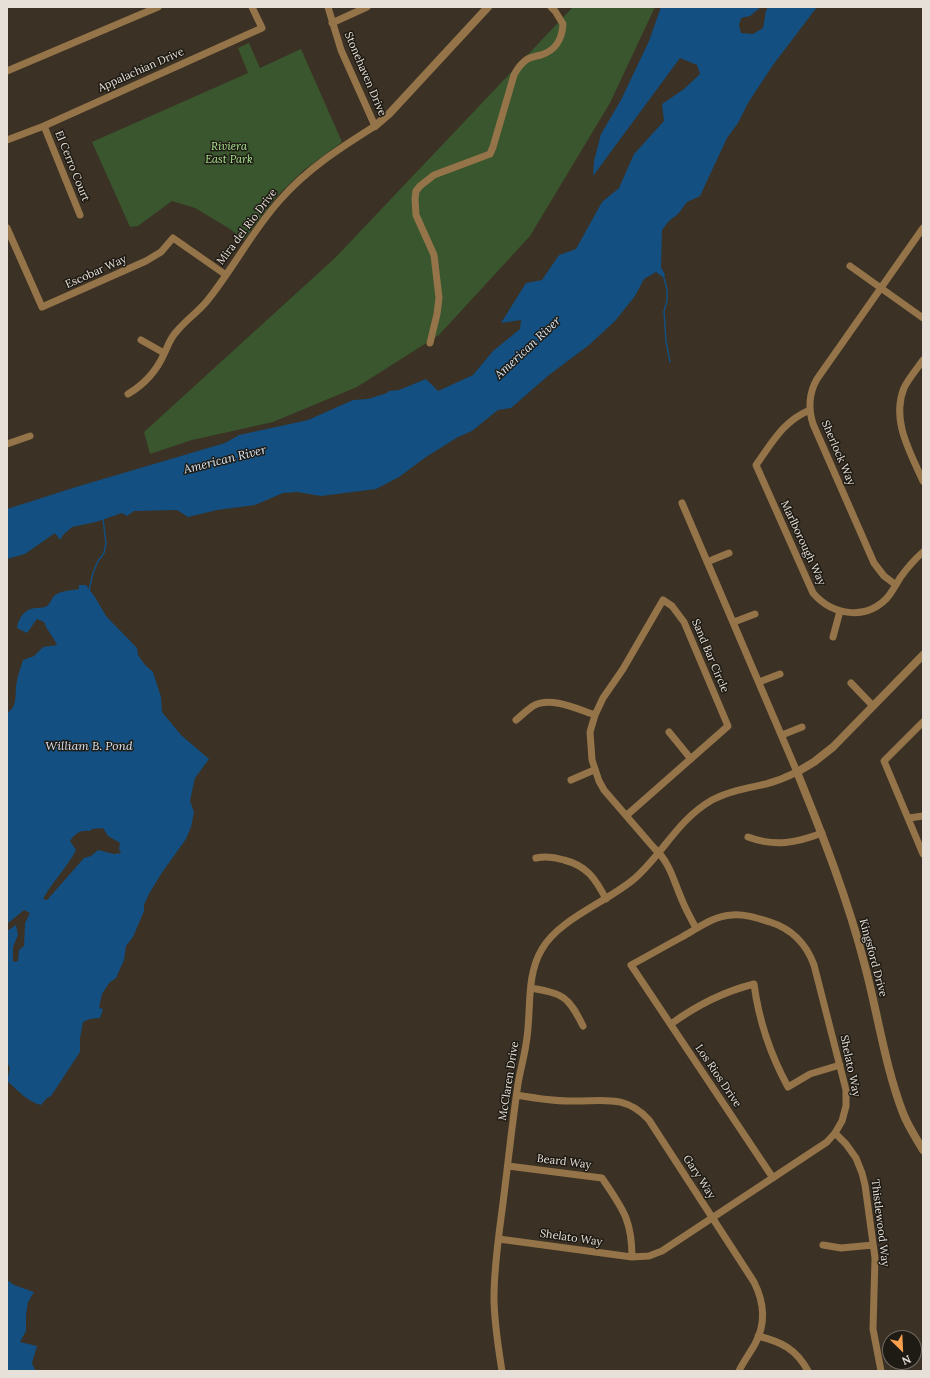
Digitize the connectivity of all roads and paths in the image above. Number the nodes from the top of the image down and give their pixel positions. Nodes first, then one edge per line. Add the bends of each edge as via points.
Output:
1 (158, 7) edge
2 (252, 7) edge
3 (328, 7) edge
4 (367, 7) edge
5 (488, 7) edge
6 (550, 7) edge
7 (332, 23) junction
8 (7, 70) edge
9 (44, 126) junction
10 (375, 126) junction
11 (7, 140) edge
12 (80, 215) dead end
13 (7, 228) edge
14 (923, 228) edge
15 (850, 266) dead end
16 (226, 275) junction
17 (881, 288) junction
18 (923, 318) edge
19 (141, 340) dead end
20 (430, 343) dead end
21 (164, 353) junction
22 (923, 360) edge
23 (128, 394) dead end
24 (810, 410) junction
25 (30, 436) dead end
26 (7, 444) edge
27 (919, 463) edge
28 (923, 482) edge
29 (682, 503) dead end
30 (923, 552) edge
31 (729, 553) dead end
32 (707, 562) junction
33 (896, 585) junction
34 (840, 611) junction
35 (754, 614) dead end
36 (734, 622) junction
37 (833, 637) dead end
38 (923, 655) edge
39 (780, 674) dead end
40 (759, 682) junction
41 (851, 683) dead end
42 (873, 706) junction
43 (595, 715) junction
44 (516, 720) dead end
45 (923, 722) edge
46 (802, 727) dead end
47 (669, 732) dead end
48 (782, 736) junction
49 (691, 759) junction
50 (594, 770) junction
51 (797, 772) junction
52 (571, 780) dead end
53 (627, 815) junction
54 (923, 816) edge
55 (909, 818) junction
56 (822, 833) junction
57 (748, 837) dead end
58 (659, 852) junction
59 (923, 854) edge
60 (536, 858) dead end
61 (606, 899) junction
62 (696, 928) junction
63 (645, 986) joint
64 (531, 988) junction
65 (671, 1024) junction
66 (583, 1026) dead end
67 (840, 1066) junction
68 (517, 1095) junction
69 (835, 1133) junction
70 (923, 1150) edge
71 (508, 1166) junction
72 (773, 1178) junction
73 (713, 1218) junction
74 (499, 1239) junction
75 (823, 1245) dead end
76 (873, 1245) junction
77 (632, 1257) junction
78 (758, 1336) junction
79 (502, 1371) edge
80 (739, 1371) edge
81 (808, 1371) edge
82 (881, 1371) edge

1 - 8 street
2 - 9 street, Appalachian Drive via 262,28
3 - 7 street, Stonehaven Drive
4 - 7 street
5 - 10 street, Mira del Rio Drive
6 - 20 street via 563,24 560,40 549,51 526,60 514,74 490,154 434,174 416,191 416,215 434,255 438,298
7 - 10 street, Stonehaven Drive via 341,50
9 - 11 street, Appalachian Drive
9 - 12 street, El Cerro Court
10 - 16 street, Mira del Rio Drive via 334,152 295,184 266,217
13 - 16 street, Escobar Way via 42,307 146,261 161,252 173,238
14 - 17 street, Sherlock Way
15 - 17 street
16 - 21 street, Mira del Rio Drive via 207,300 169,340
17 - 18 street
17 - 24 street, Sherlock Way via 817,379 812,392
19 - 21 street
21 - 23 street, Mira del Rio Drive via 148,380
22 - 27 street via 904,388 899,414 902,431
24 - 33 street, Sherlock Way via 813,424 874,562 884,576
24 - 34 street, Marlborough Way via 788,423 756,465 809,585 818,599
25 - 26 street
27 - 28 street
29 - 32 street
30 - 33 street, Marlborough Way via 908,566
31 - 32 street
32 - 36 street
33 - 34 street, Marlborough Way via 886,599 872,608 856,612
34 - 37 street
35 - 36 street
36 - 40 street
38 - 42 street
39 - 40 street
40 - 48 street
41 - 42 street
42 - 51 street via 833,747
43 - 44 street via 548,702 535,705
43 - 49 street, Sand Bar Circle via 663,600 672,606 684,622 728,726
43 - 50 street, Sand Bar Circle via 590,732
45 - 55 street via 884,761
46 - 48 street
47 - 49 street
48 - 51 street
49 - 53 street, Sand Bar Circle
50 - 52 street
50 - 53 street, Sand Bar Circle via 604,790
51 - 56 street, Kingsford Drive
51 - 58 street, McClaren Drive via 710,801 684,821
53 - 58 street
54 - 55 street
55 - 59 street
56 - 57 street via 785,843
56 - 70 street, Kingsford Drive via 865,966 894,1087 904,1115
58 - 61 street, McClaren Drive via 634,879
58 - 62 street via 671,870
60 - 61 street via 553,857 578,865 594,878
61 - 64 street, McClaren Drive via 562,926 547,940 535,963
62 - 63 street, Shelato Way via 631,965
62 - 67 street, Shelato Way via 722,916 741,915 776,924 795,935 807,949 814,965
63 - 65 street, Los Rios Drive
64 - 66 street via 566,998
64 - 68 street, McClaren Drive via 526,1044
65 - 67 street via 713,998 754,984 765,1038 788,1087 810,1074
65 - 72 street, Los Rios Drive
67 - 69 street, Shelato Way via 846,1090 846,1106
68 - 71 street, McClaren Drive
68 - 73 street, Gary Way via 557,1101 614,1100 639,1110 649,1120
69 - 72 street, Shelato Way via 824,1145
69 - 76 street, Thistlewood Way via 851,1151 862,1173
71 - 74 street, McClaren Drive
71 - 77 street, Beard Way via 602,1178 627,1218 632,1238
72 - 73 street, Shelato Way
73 - 77 street, Shelato Way via 662,1251 649,1256
73 - 78 street, Gary Way via 758,1290 762,1317
74 - 77 street, Shelato Way
74 - 79 street, McClaren Drive via 494,1295
75 - 76 street via 841,1248
76 - 82 street, Thistlewood Way via 873,1329
78 - 80 street, Gary Way
78 - 81 street via 788,1347 800,1358

